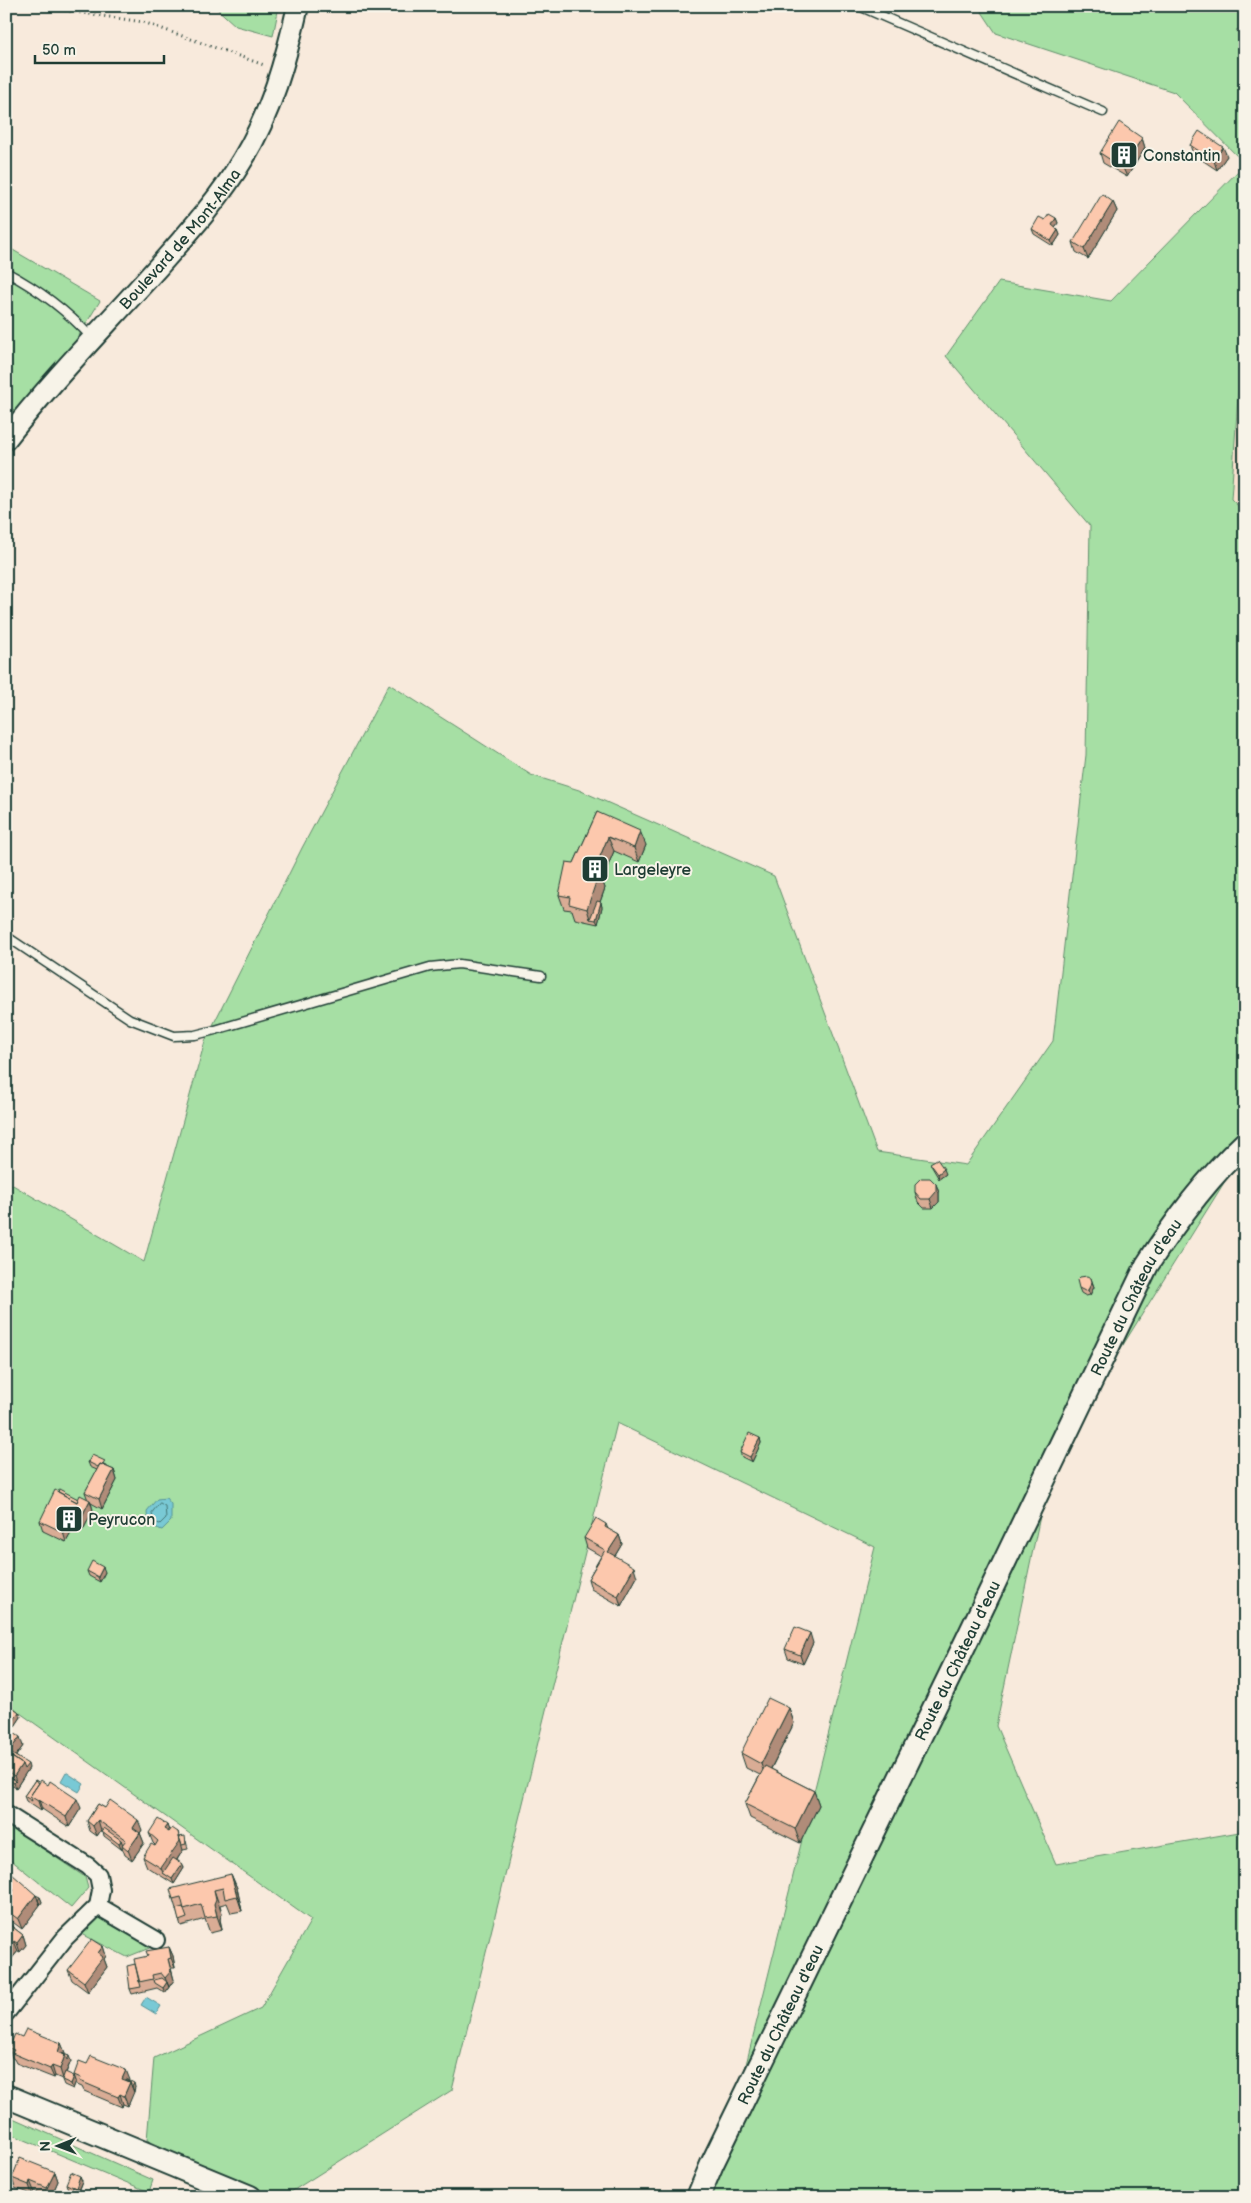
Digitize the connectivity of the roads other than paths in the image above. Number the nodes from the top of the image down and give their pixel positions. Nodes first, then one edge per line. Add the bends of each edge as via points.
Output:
1 (298, 6) edge
2 (859, 6) edge
3 (1103, 112) dead end
4 (6, 272) edge
5 (94, 340) junction
6 (6, 439) edge
7 (6, 936) edge
8 (541, 976) dead end
9 (1245, 1144) edge
10 (6, 1814) edge
11 (98, 1906) junction
12 (156, 1940) dead end
13 (6, 2013) edge
14 (6, 2096) edge
15 (235, 2192) edge
16 (250, 2197) edge
17 (698, 2197) edge

1 - 5 street, Boulevard de Mont-Alma via 281,71 260,127 244,158 181,241
2 - 3 lane
4 - 5 lane via 68,314
5 - 6 street, Boulevard de Mont-Alma
7 - 8 lane via 130,1019 174,1036 215,1030 430,967 459,964
9 - 17 main road, Route du Château d'eau via 1205,1185 1147,1266
10 - 11 street via 98,1875 101,1890
11 - 12 street
11 - 13 street via 65,1938
14 - 15 main road
15 - 16 main road

